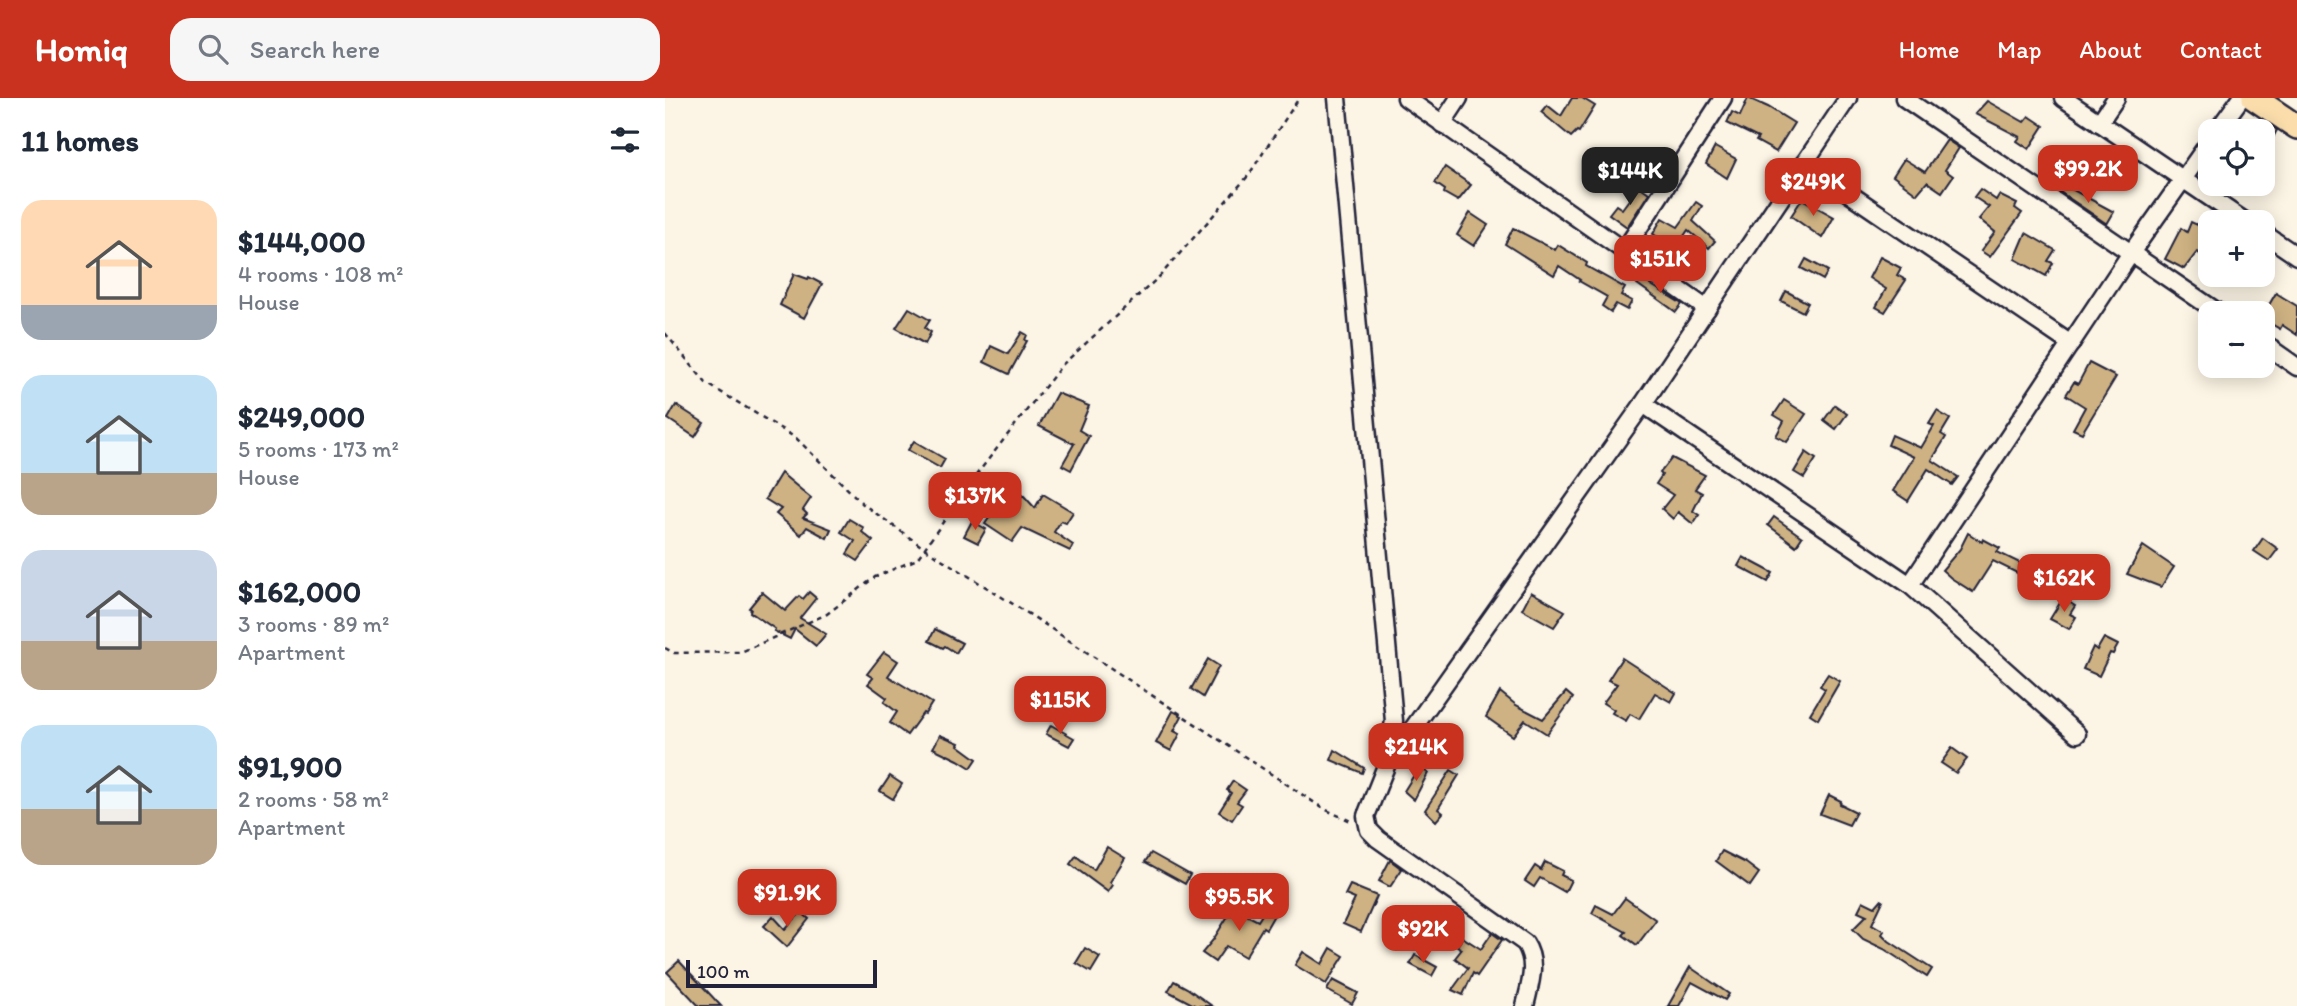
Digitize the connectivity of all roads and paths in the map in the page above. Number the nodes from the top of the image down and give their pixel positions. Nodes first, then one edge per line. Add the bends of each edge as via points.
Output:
1 (1299, 98) edge
2 (1337, 98) edge
3 (1406, 98) edge
4 (1459, 98) edge
5 (1723, 98) edge
6 (1848, 98) edge
7 (1904, 98) edge
8 (2063, 98) edge
9 (2116, 98) edge
10 (2241, 98) edge
11 (2254, 98) edge
12 (2226, 119) edge
13 (2099, 123) junction
14 (1442, 124) junction
15 (2297, 127) edge
16 (2198, 158) edge
17 (1804, 163) junction
18 (2183, 180) junction
19 (2228, 210) edge
20 (2275, 241) edge
21 (1624, 251) junction
22 (2131, 253) junction
23 (2297, 257) edge
24 (2201, 301) edge
25 (1707, 309) junction
26 (665, 333) edge
27 (2071, 344) junction
28 (2275, 351) edge
29 (2297, 367) edge
30 (1643, 404) junction
31 (924, 548) junction
32 (1910, 585) junction
33 (665, 648) edge
34 (2077, 734) dead end
35 (1386, 766) junction
36 (1369, 830) junction
37 (1525, 1006) edge

1 - 31 path via 1248,176 1160,276 1062,365
2 - 35 street via 1394,720
3 - 14 street
4 - 14 street
5 - 21 street
6 - 17 street
7 - 22 street
8 - 13 street
9 - 13 street
10 - 12 street
11 - 15 highway
13 - 18 street
14 - 21 street
16 - 18 street
17 - 25 street
17 - 27 street
18 - 19 street
18 - 22 street
20 - 23 street
21 - 25 street
22 - 24 street
22 - 27 street
25 - 30 street
26 - 31 path via 706,383 796,438 863,505
27 - 32 street
28 - 29 street
30 - 32 street
30 - 35 street
31 - 33 path via 917,559 875,576 827,614 741,652 674,653
31 - 36 path via 1324,809
32 - 34 street
35 - 36 street via 1367,810
36 - 37 street via 1525,943 1532,960

